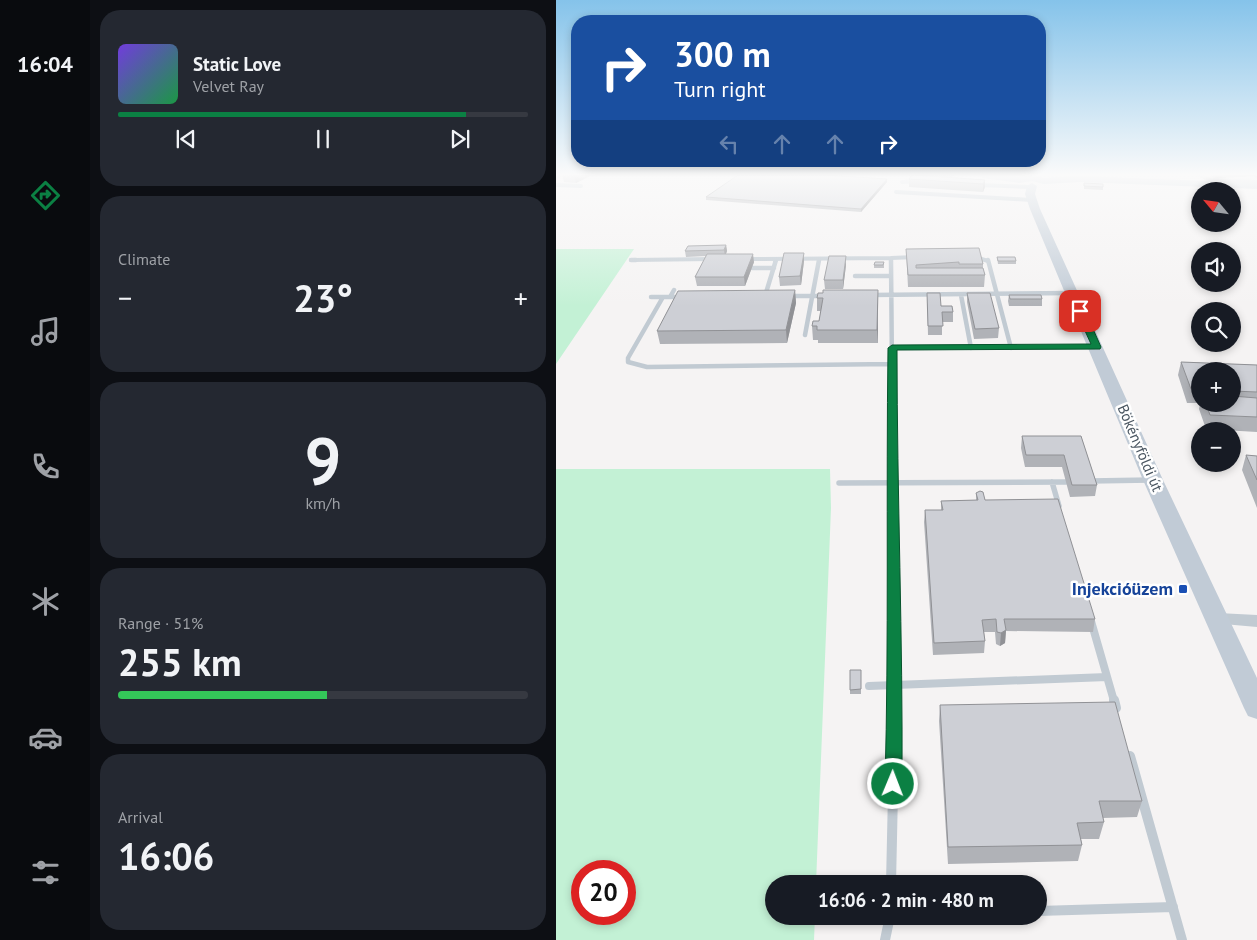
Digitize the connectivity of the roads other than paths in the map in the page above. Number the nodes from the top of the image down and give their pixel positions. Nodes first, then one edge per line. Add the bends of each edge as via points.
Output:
1 (1039, 219) edge
2 (920, 257) edge
3 (969, 257) edge
4 (891, 258) junction
5 (718, 259) edge
6 (738, 259) edge
7 (776, 259) junction
8 (819, 259) junction
9 (631, 260) dead end
10 (752, 268) edge
11 (774, 268) junction
12 (855, 276) dead end
13 (892, 276) junction
14 (674, 290) dead end
15 (1072, 293) junction
16 (998, 294) junction
17 (892, 295) junction
18 (961, 295) junction
19 (755, 296) edge
20 (765, 296) junction
21 (774, 296) edge
22 (784, 296) edge
23 (813, 296) junction
24 (832, 296) edge
25 (862, 296) edge
26 (651, 297) dead end
27 (667, 297) junction
28 (689, 297) edge
29 (805, 335) dead end
30 (1096, 347) junction
31 (892, 348) junction
32 (971, 348) junction
33 (1011, 348) junction
34 (892, 364) junction
35 (1153, 480) junction
36 (1090, 481) edge
37 (1052, 482) junction
38 (1066, 482) dead end
39 (839, 483) dead end
40 (892, 483) junction
41 (1063, 519) edge
42 (1089, 612) edge
43 (1218, 619) junction
44 (1257, 621) edge
45 (1107, 677) junction
46 (895, 685) junction
47 (869, 686) dead end
48 (1257, 708) edge
49 (1118, 715) edge
50 (1126, 744) edge
51 (891, 875) edge
52 (1173, 907) junction
53 (1047, 910) edge
54 (888, 925) edge
55 (885, 940) edge
56 (1182, 940) edge

1 - 15 street, Bökényföldi út
2 - 4 lane
3 - 16 lane via 988,260
4 - 8 lane
4 - 13 lane
5 - 9 lane
6 - 7 lane
7 - 8 lane
7 - 11 lane
8 - 23 lane
10 - 11 lane
11 - 20 lane
12 - 13 lane
13 - 17 lane
14 - 27 lane
15 - 16 lane
15 - 30 street, Bökényföldi út
16 - 18 lane
16 - 33 lane
17 - 18 lane
17 - 25 lane
17 - 31 lane
18 - 32 lane
19 - 20 lane
20 - 21 lane
22 - 23 lane
23 - 24 lane
23 - 29 lane
26 - 27 lane
27 - 28 lane
27 - 34 lane via 628,358 631,365
30 - 33 lane
30 - 35 street, Bökényföldi út
31 - 32 lane
31 - 34 lane
32 - 33 lane
34 - 40 lane
35 - 36 lane
35 - 43 street, Bökényföldi út
37 - 38 lane
37 - 40 lane
37 - 41 lane
39 - 40 lane
40 - 46 lane
42 - 45 lane
43 - 44 street
43 - 48 street, Bökényföldi út
45 - 46 lane
45 - 49 lane
46 - 47 lane
46 - 51 lane
50 - 52 lane
52 - 53 lane
52 - 56 lane
54 - 55 lane

